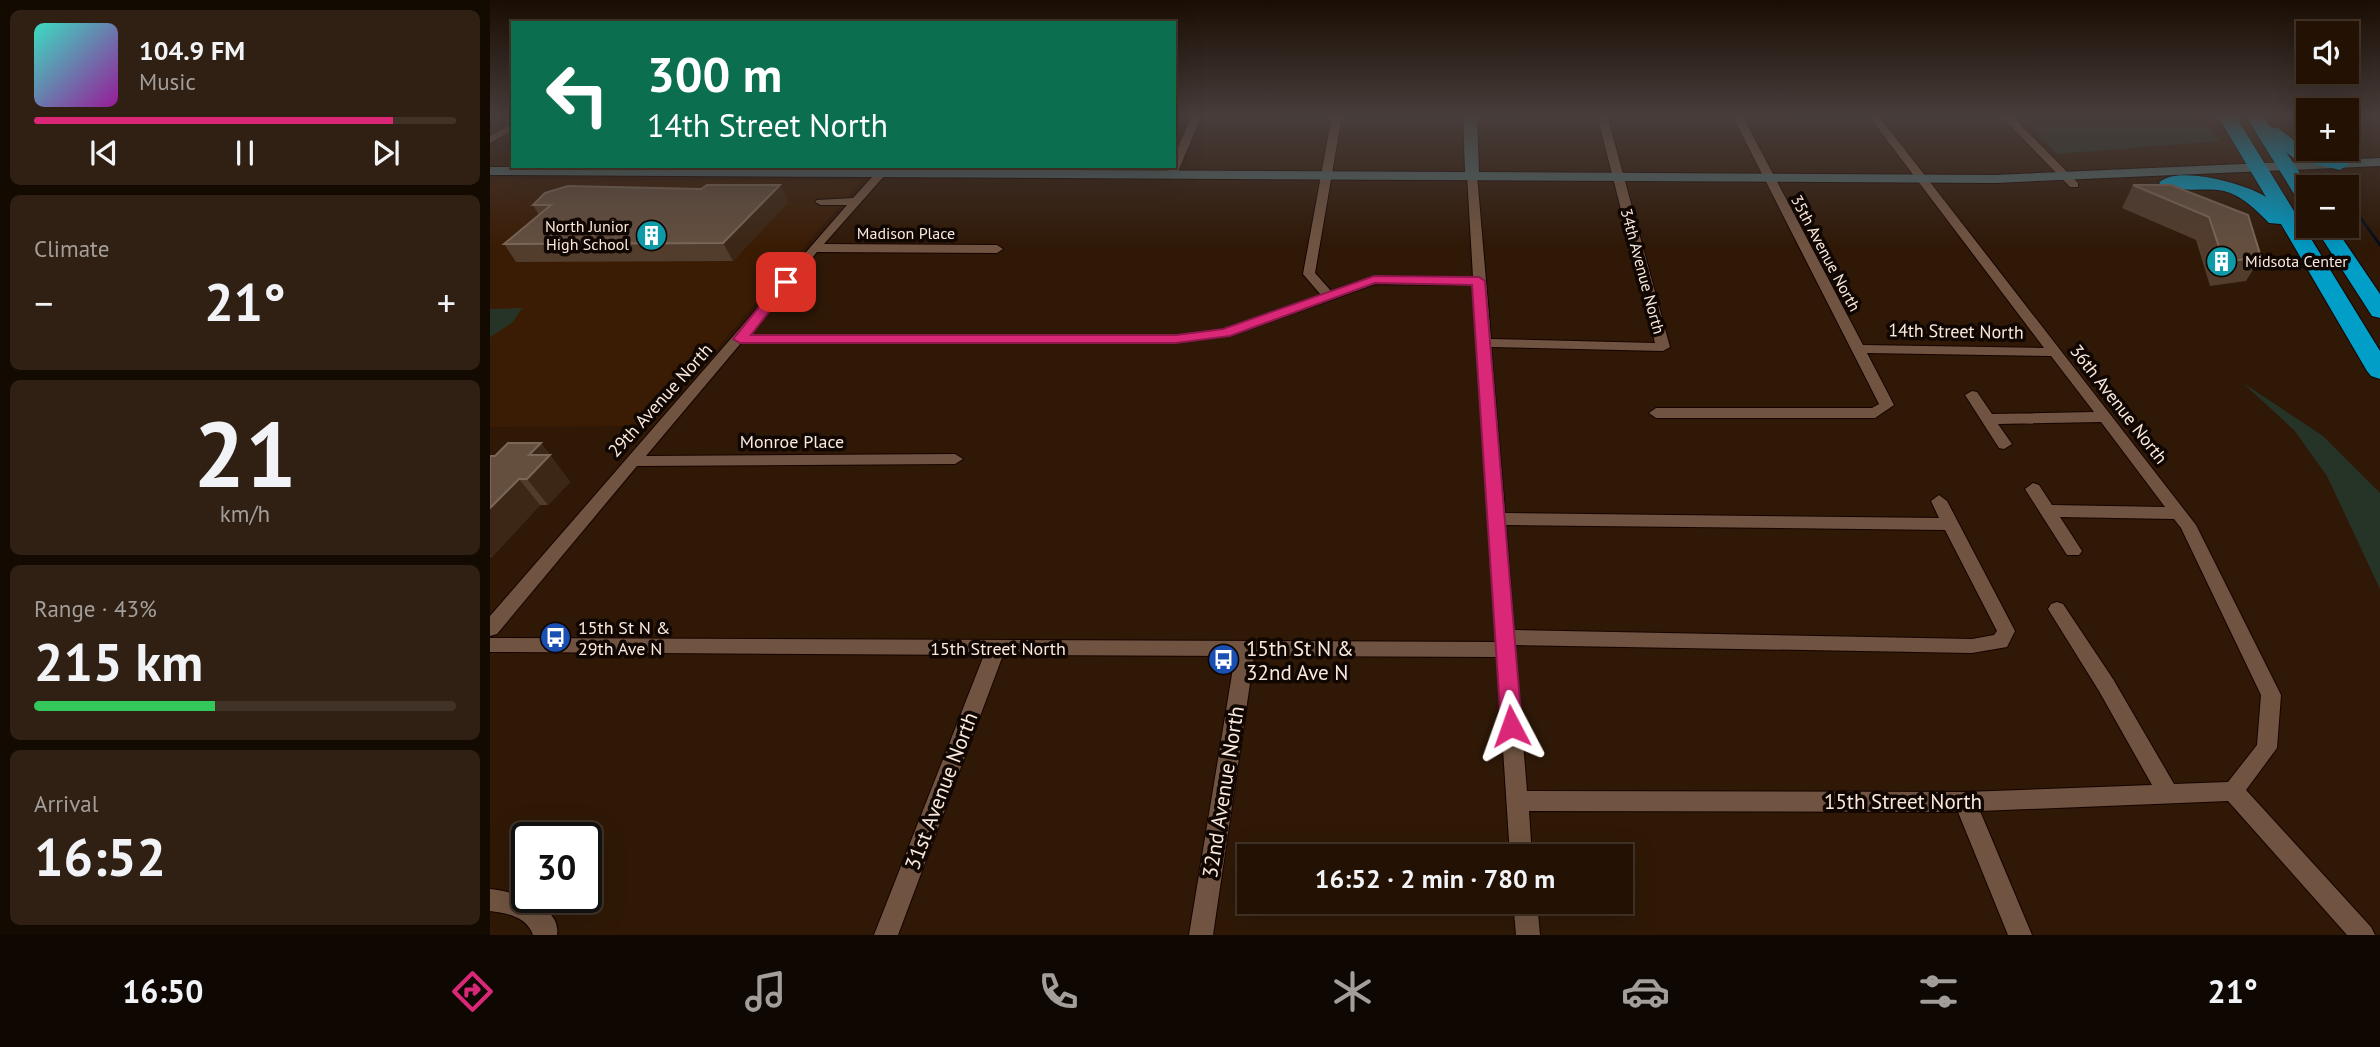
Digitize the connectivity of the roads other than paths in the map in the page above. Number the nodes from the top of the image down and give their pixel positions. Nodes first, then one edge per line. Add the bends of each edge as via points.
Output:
1 (1330, 159) edge
2 (1471, 159) edge
3 (1613, 159) edge
4 (1760, 159) edge
5 (1906, 159) edge
6 (2048, 159) edge
7 (2253, 159) edge
8 (2281, 159) edge
9 (2321, 159) edge
10 (2380, 162) edge
11 (2340, 164) junction
12 (1175, 168) edge
13 (583, 169) edge
14 (733, 169) edge
15 (885, 169) edge
16 (1025, 170) edge
17 (490, 171) edge
18 (2289, 172) junction
19 (2380, 172) edge
20 (2262, 173) junction
21 (1172, 174) junction
22 (1327, 174) junction
23 (1472, 175) junction
24 (1618, 176) junction
25 (1769, 176) junction
26 (1921, 178) junction
27 (2070, 181) junction
28 (2169, 183) junction
29 (2296, 183) edge
30 (857, 201) junction
31 (821, 202) dead end
32 (2332, 238) edge
33 (814, 248) junction
34 (998, 249) dead end
35 (1479, 281) junction
36 (1328, 295) junction
37 (2343, 310) junction
38 (2380, 311) edge
39 (740, 339) junction
40 (1483, 343) junction
41 (1859, 349) junction
42 (2053, 352) junction
43 (2380, 371) edge
44 (1972, 395) dead end
45 (1656, 413) dead end
46 (2104, 417) junction
47 (1988, 419) junction
48 (2004, 444) dead end
49 (954, 460) dead end
50 (631, 461) junction
51 (2033, 489) dead end
52 (1939, 501) dead end
53 (2048, 511) junction
54 (2178, 513) junction
55 (1496, 519) junction
56 (1951, 524) junction
57 (2073, 551) dead end
58 (2056, 610) dead end
59 (490, 629) edge
60 (1505, 643) junction
61 (490, 645) edge
62 (996, 648) junction
63 (1246, 649) junction
64 (2233, 791) junction
65 (2168, 794) junction
66 (1517, 801) junction
67 (1965, 802) junction
68 (1520, 844) edge
69 (490, 900) edge
70 (1526, 914) edge
71 (545, 935) edge
72 (886, 935) edge
73 (1201, 935) edge
74 (1528, 935) edge
75 (2020, 935) edge
76 (2363, 935) edge

1 - 22 street
2 - 23 street
3 - 24 street, 34th Avenue North
4 - 25 street, 35th Avenue North
5 - 26 street, 36th Avenue North
6 - 27 street
7 - 20 highway
8 - 18 highway
9 - 11 highway
10 - 11 street
11 - 18 street
12 - 21 street
13 - 14 street
13 - 17 street
14 - 15 street
15 - 16 street
15 - 30 street, 29th Avenue North
16 - 21 street
18 - 19 street
18 - 20 street
18 - 29 highway
20 - 27 street
20 - 28 street
20 - 37 highway
21 - 22 street
22 - 23 street
22 - 36 street via 1310,274
23 - 24 street
23 - 35 street
24 - 25 street
24 - 40 street, 34th Avenue North via 1663,346
25 - 26 street
25 - 41 street, 35th Avenue North
26 - 27 street
26 - 42 street, 36th Avenue North
27 - 28 street
28 - 37 highway via 2222,184 2256,197
30 - 31 street
30 - 33 street, 29th Avenue North
32 - 38 highway
33 - 34 street, Madison Place
33 - 39 street, 29th Avenue North
35 - 36 street via 1374,280
35 - 40 street
36 - 39 street via 1225,333 1176,339
37 - 43 highway
39 - 50 street, 29th Avenue North
40 - 55 street
41 - 42 street, 14th Street North
41 - 45 street, 35th Avenue North via 1887,405 1875,413
42 - 46 street, 36th Avenue North
44 - 47 street
46 - 47 street
46 - 54 street, 36th Avenue North
47 - 48 street
49 - 50 street, Monroe Place
50 - 59 street, 29th Avenue North
51 - 53 street
52 - 56 street
53 - 54 street
53 - 57 street
54 - 64 street, 36th Avenue North via 2270,695 2267,748
55 - 56 street
55 - 60 street
56 - 60 street, 15th Street North via 2006,631 2000,642 1972,646
58 - 65 street via 2106,685
60 - 63 street, 15th Street North
60 - 66 street
61 - 62 street, 15th Street North
62 - 63 street, 15th Street North
62 - 72 street, 31st Avenue North
63 - 73 street, 32nd Avenue North
64 - 65 street, 15th Street North
64 - 76 street
65 - 67 street, 15th Street North
66 - 67 street, 15th Street North
66 - 68 street
67 - 75 street
69 - 71 street via 531,910 546,929
70 - 74 street

